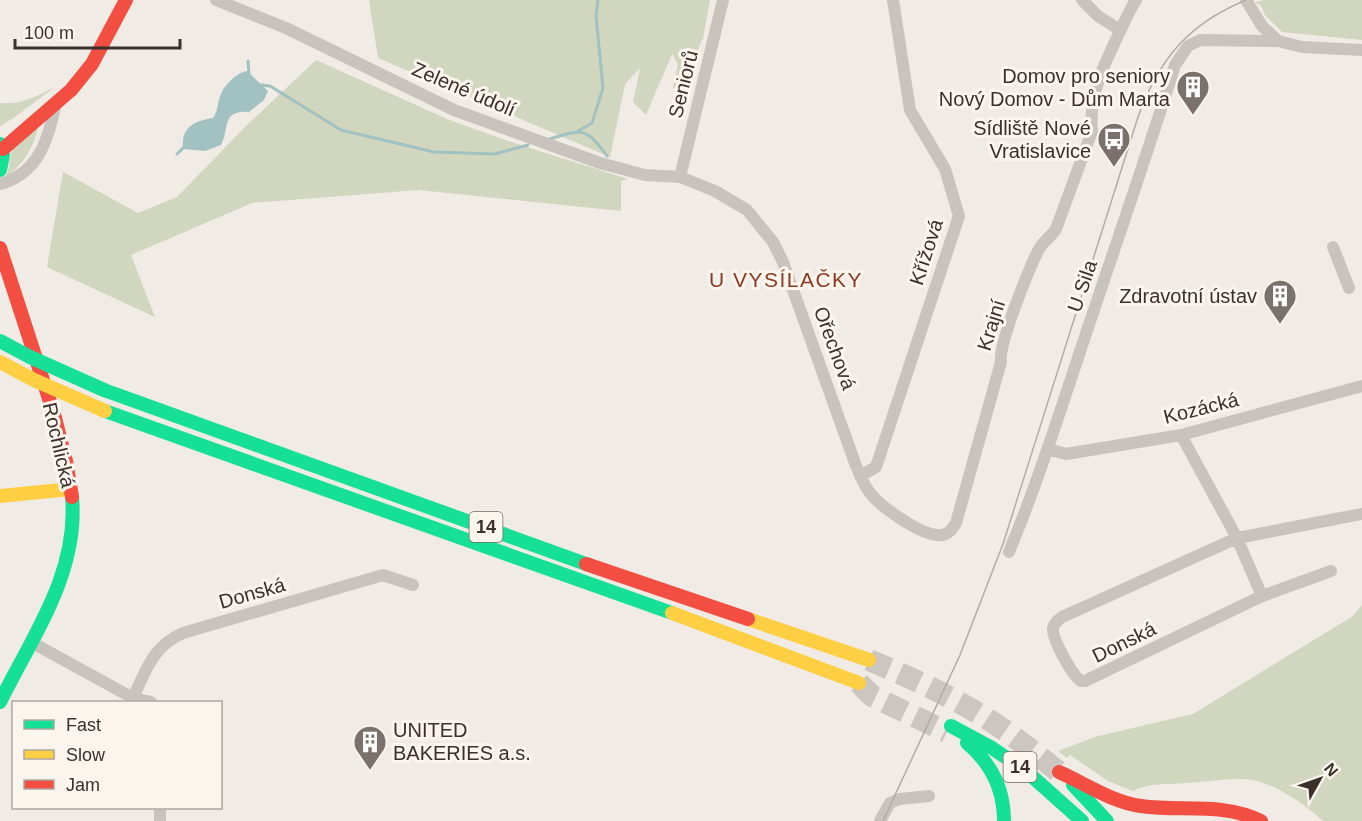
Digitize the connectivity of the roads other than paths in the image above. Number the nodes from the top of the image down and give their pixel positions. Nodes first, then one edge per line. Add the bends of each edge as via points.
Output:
1 (126, 0) edge
2 (216, 0) edge
3 (252, 0) edge
4 (723, 0) edge
5 (893, 0) edge
6 (1082, 0) edge
7 (1137, 0) edge
8 (1246, 0) edge
9 (243, 11) junction
10 (1120, 30) junction
11 (108, 36) junction
12 (1278, 41) junction
13 (1362, 50) edge
14 (54, 114) junction
15 (0, 134) edge
16 (1, 147) edge
17 (0, 170) edge
18 (680, 177) junction
19 (0, 184) edge
20 (0, 248) edge
21 (1333, 248) dead end
22 (1349, 288) dead end
23 (0, 341) edge
24 (0, 362) edge
25 (0, 372) edge
26 (34, 380) junction
27 (1362, 386) edge
28 (1181, 435) junction
29 (1048, 449) junction
30 (860, 476) junction
31 (70, 489) junction
32 (0, 496) edge
33 (1362, 514) edge
34 (1236, 538) junction
35 (1009, 552) dead end
36 (1331, 571) dead end
37 (412, 585) dead end
38 (1263, 596) junction
39 (31, 642) junction
40 (869, 660) tunnel mouth
41 (859, 683) tunnel mouth
42 (133, 698) junction
43 (146, 701) edge
44 (0, 702) edge
45 (929, 796) dead end
46 (1259, 820) edge
47 (880, 821) edge
48 (1005, 821) edge
49 (1082, 821) edge
50 (1107, 821) edge
51 (1242, 821) edge

1 - 11 main road
2 - 9 street, Zelené údolí
3 - 9 street
4 - 18 street, Seniorů
5 - 30 street, Křížová via 910,110 945,169 959,216 876,467
6 - 10 street
7 - 10 street
8 - 12 street via 1262,26
9 - 18 street, Zelené údolí via 454,110 600,163 645,175
10 - 30 street, Krajní via 1094,91 1092,130 1056,229 1039,248 1008,327 952,530 934,535 900,518 876,500
11 - 14 main road
11 - 15 main road via 67,86
12 - 13 street via 1302,48
12 - 29 street, U Sila via 1200,40 1188,46 1175,65
14 - 16 main road
14 - 19 street via 40,154 27,169
16 - 17 main road
18 - 30 street, Ořechová via 738,203 773,242
20 - 31 main road, Rochlická via 60,437
21 - 22 street
23 - 40 main road, 14, bridge via 104,390 584,563
24 - 26 main road, 14, bridge
25 - 26 main road, bridge
26 - 41 main road, 14, bridge via 105,411
27 - 28 street, Kozácká
28 - 29 street, Kozácká via 1066,454
28 - 34 street
29 - 35 street, U Sila
31 - 32 main road
31 - 39 main road, Rochlická via 74,512 69,554
33 - 34 street, Donská
34 - 38 street
34 - 38 street, Donská via 1062,617 1055,623 1053,633 1072,673 1085,681
36 - 38 street, Donská
37 - 42 street, Donská via 383,575 183,633 162,645 153,656
39 - 42 street
39 - 44 main road, Rochlická
42 - 43 street
45 - 47 street via 890,803
46 - 50 main road, 14 via 1233,809 1136,806 1059,772
46 - 51 main road
48 - 49 main road, 14 via 1004,801 992,769 949,729 992,748 1026,771

